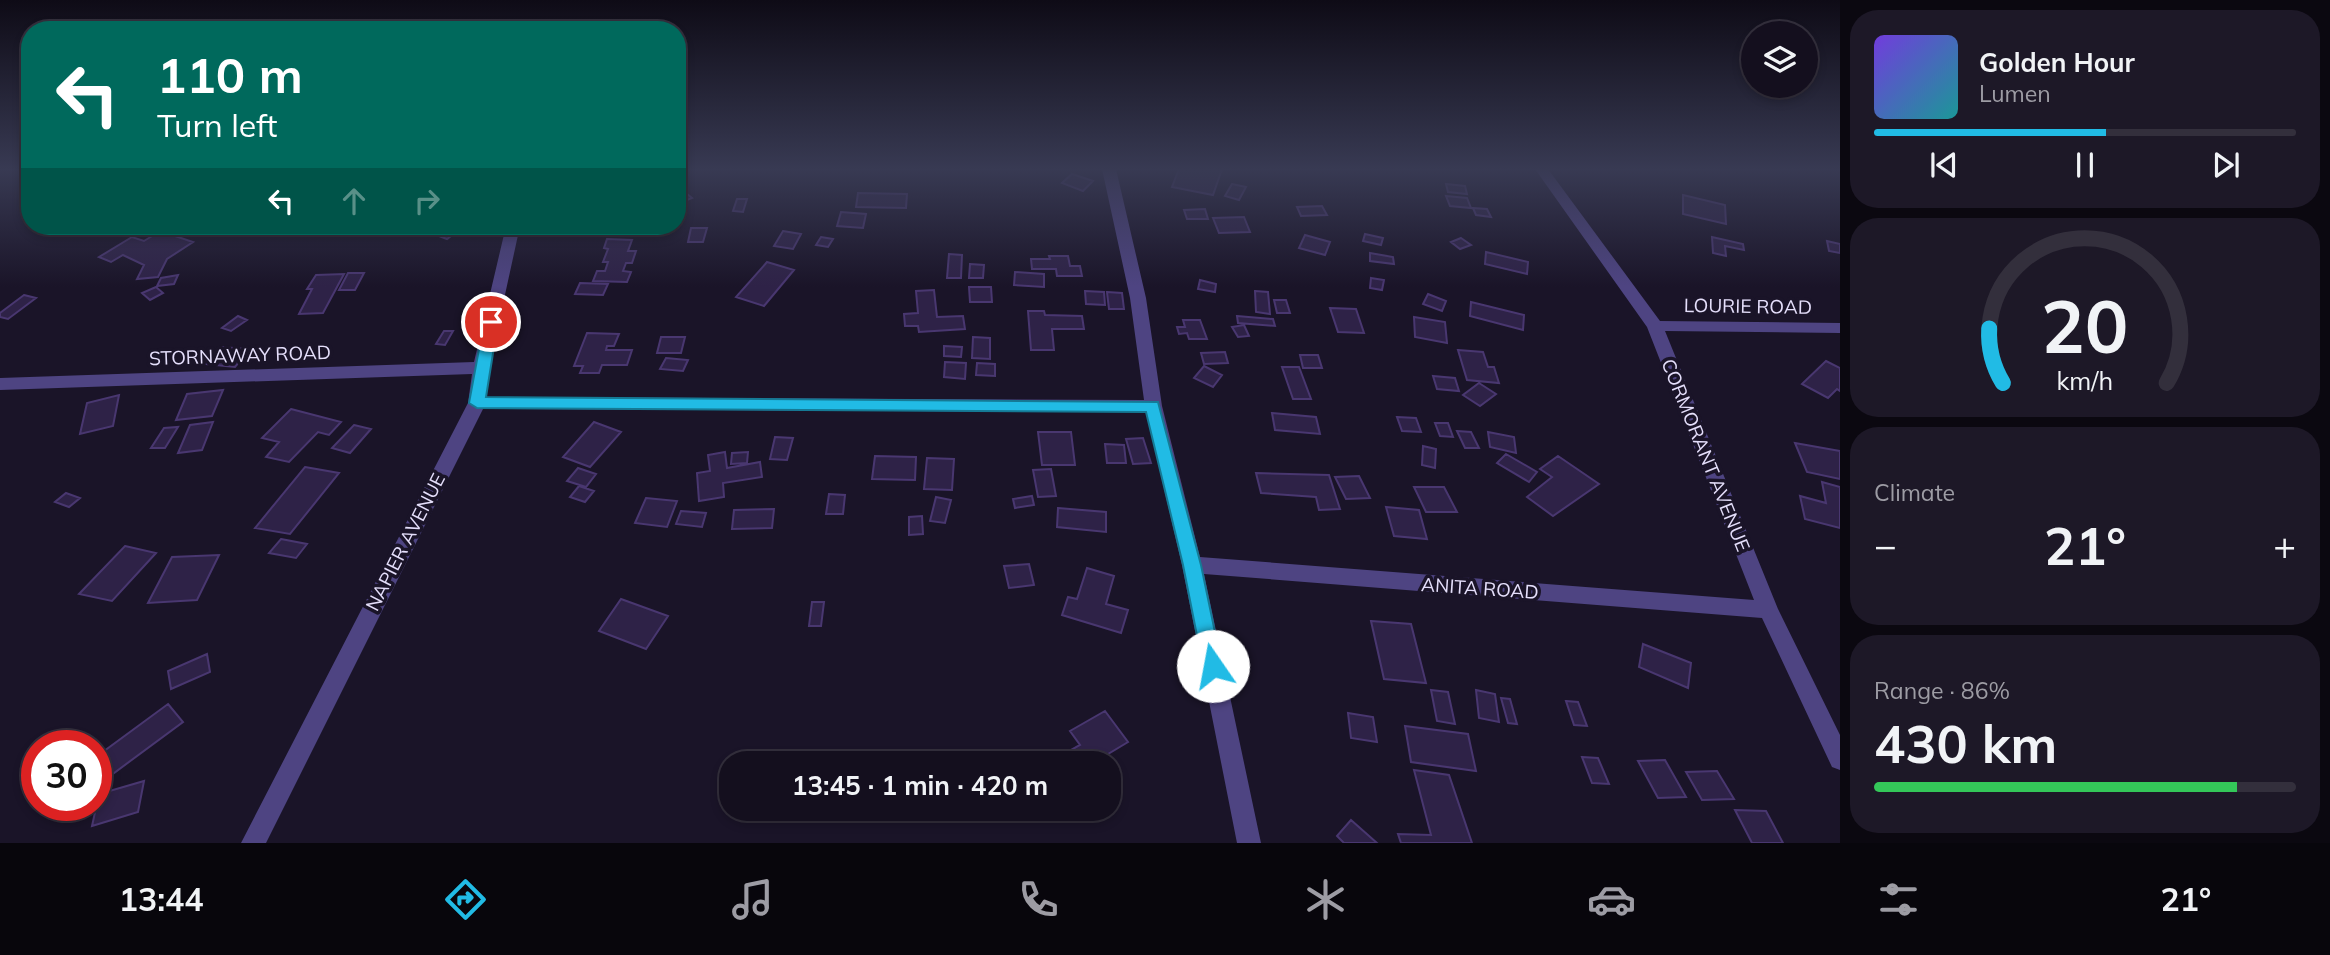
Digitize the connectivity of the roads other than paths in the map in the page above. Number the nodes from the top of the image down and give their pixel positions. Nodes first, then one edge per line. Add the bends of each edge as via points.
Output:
1 (1118, 208) edge
2 (1570, 208) edge
3 (511, 235) edge
4 (1655, 326) junction
5 (1840, 328) edge
6 (481, 368) junction
7 (0, 384) edge
8 (477, 403) junction
9 (1153, 406) junction
10 (1192, 565) junction
11 (1768, 610) junction
12 (1840, 759) edge
13 (253, 843) edge
14 (1249, 843) edge

1 - 9 street via 1138,298
2 - 4 street, CORMORANT AVENUE
3 - 6 street, NAPIER AVENUE
4 - 5 street, LOURIE ROAD
4 - 11 street, CORMORANT AVENUE
6 - 7 street, STORNAWAY ROAD
6 - 8 street, NAPIER AVENUE
8 - 9 street
8 - 13 street, NAPIER AVENUE
9 - 10 street
10 - 11 street, ANITA ROAD
10 - 14 street
11 - 12 street, CORMORANT AVENUE

